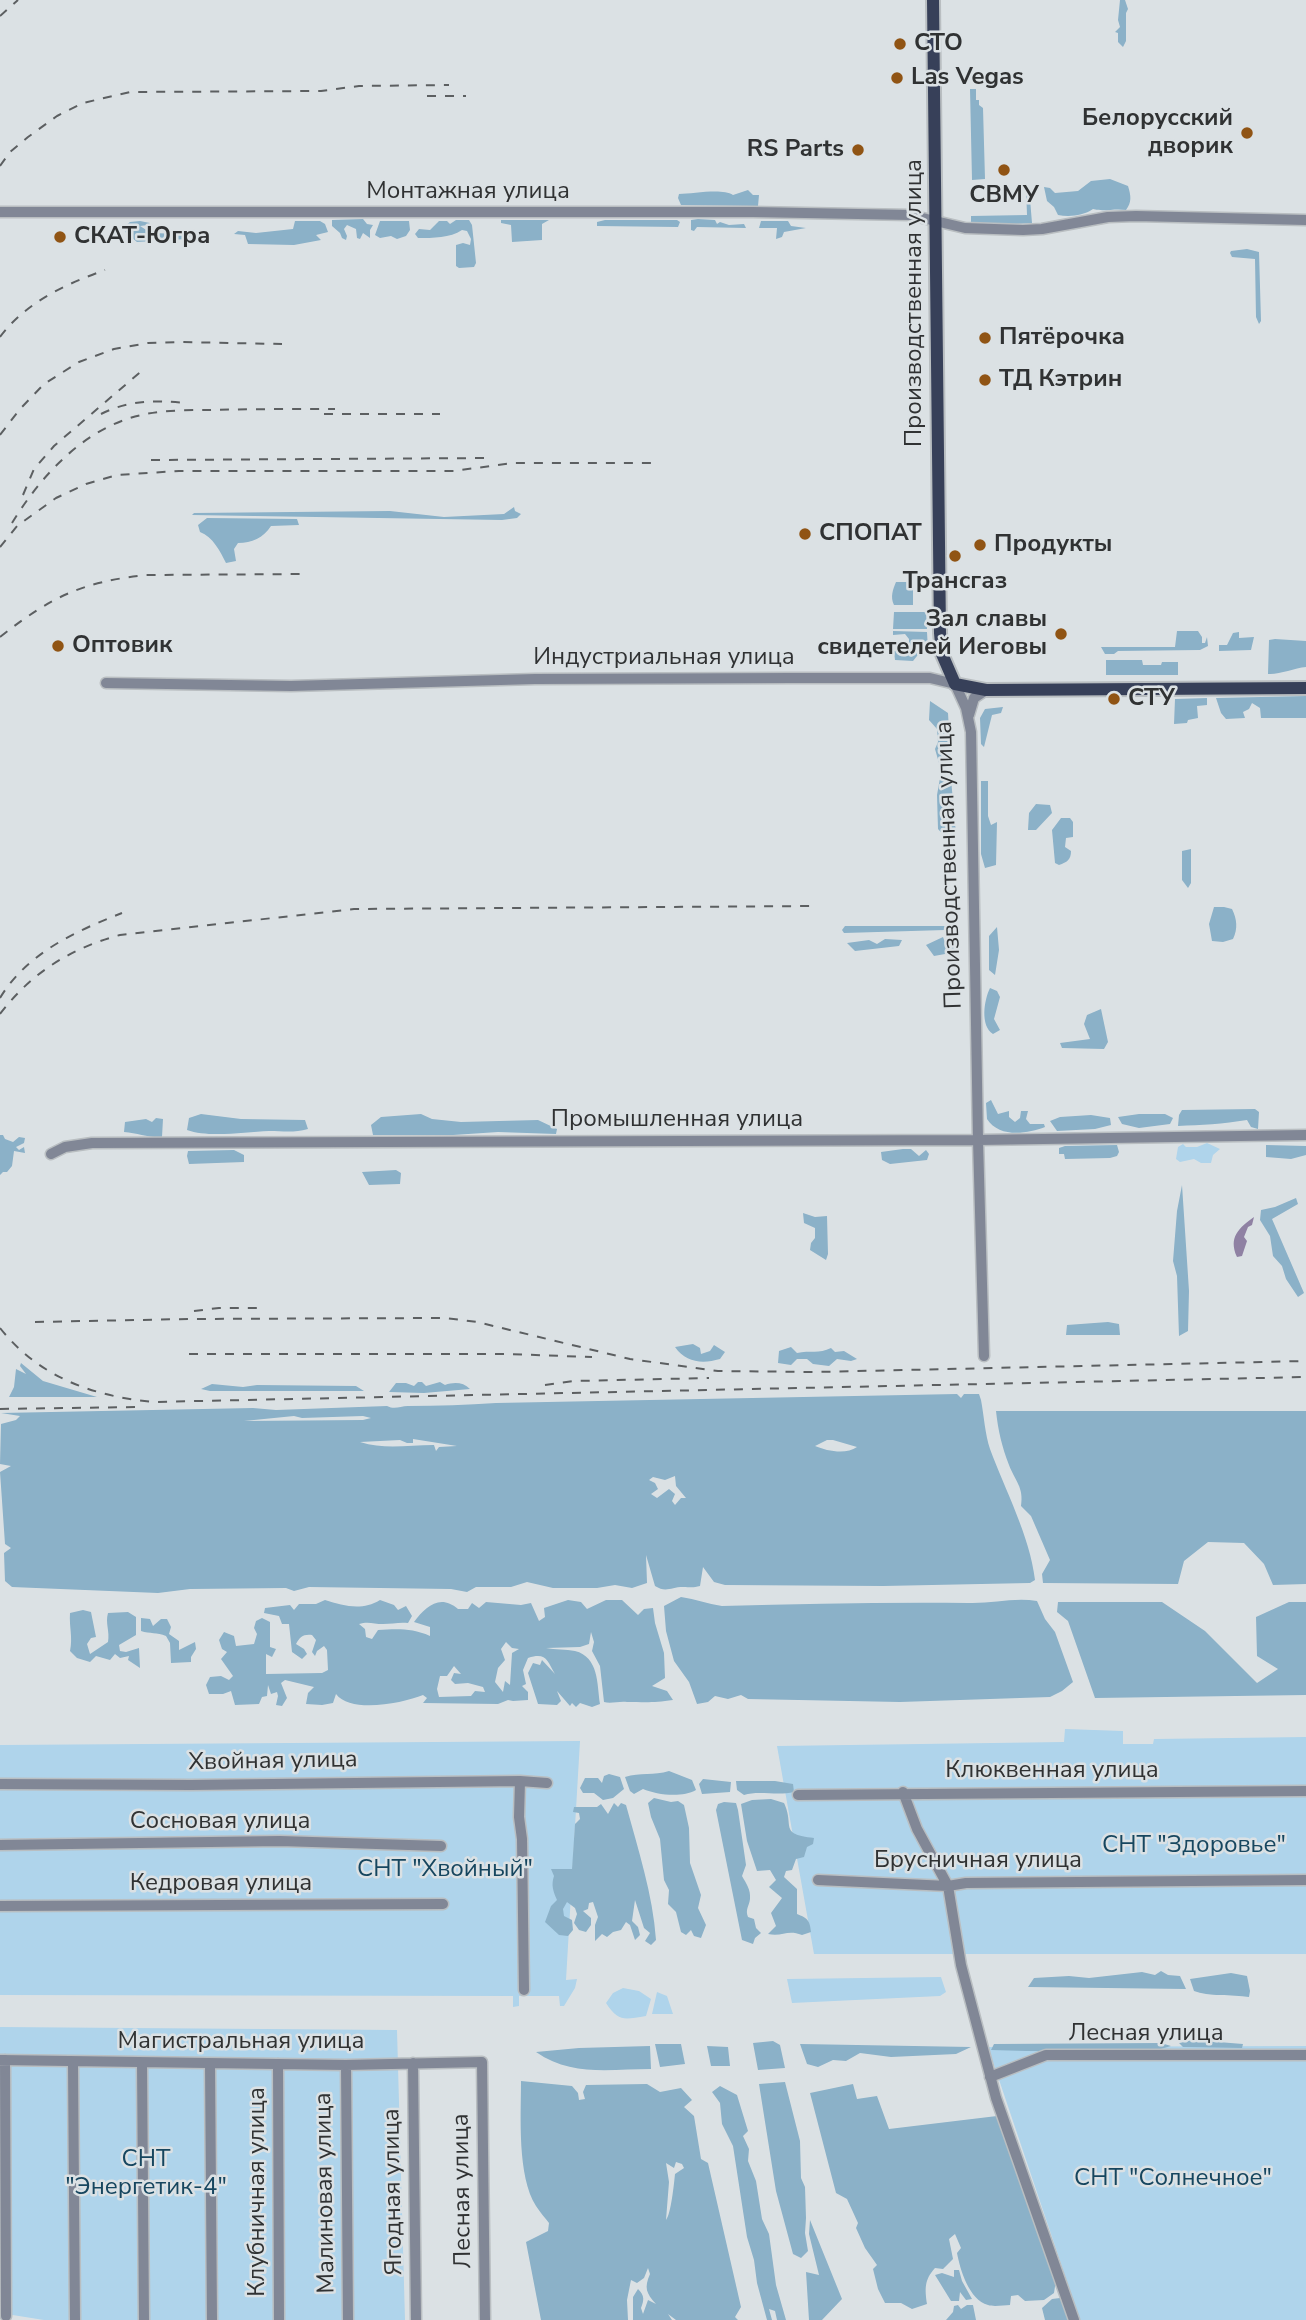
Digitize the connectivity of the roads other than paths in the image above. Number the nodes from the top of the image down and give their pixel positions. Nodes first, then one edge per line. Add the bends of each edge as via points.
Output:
1 (933, 0) edge
2 (0, 212) edge
3 (935, 220) junction
4 (1306, 220) edge
5 (942, 654) junction
6 (930, 678) junction
7 (106, 683) dead end
8 (956, 684) junction
9 (1306, 688) edge
10 (986, 690) junction
11 (969, 719) junction
12 (1306, 1135) edge
13 (978, 1140) junction
14 (51, 1154) dead end
15 (984, 1356) dead end
16 (520, 1781) junction
17 (547, 1783) dead end
18 (0, 1784) edge
19 (1306, 1791) edge
20 (903, 1792) junction
21 (798, 1795) dead end
22 (0, 1845) edge
23 (441, 1846) dead end
24 (818, 1880) dead end
25 (1306, 1880) edge
26 (948, 1886) junction
27 (443, 1904) dead end
28 (0, 1906) edge
29 (524, 1990) dead end
30 (1306, 2054) edge
31 (2, 2060) edge
32 (482, 2062) joint
33 (73, 2063) junction
34 (142, 2063) junction
35 (414, 2063) junction
36 (210, 2064) junction
37 (278, 2064) junction
38 (346, 2065) junction
39 (990, 2077) junction
40 (6, 2316) dead end
41 (75, 2320) edge
42 (144, 2320) edge
43 (212, 2320) edge
44 (279, 2320) edge
45 (348, 2320) edge
46 (416, 2320) edge
47 (485, 2320) edge
48 (1074, 2320) edge

1 - 3 main road, Производственная улица
2 - 3 street, Монтажная улица via 753,212 910,215
3 - 4 street, Монтажная улица via 953,227 1027,230 1136,216
3 - 5 main road, Производственная улица
5 - 6 street via 941,666
5 - 8 main road, Производственная улица
6 - 7 street, Индустриальная улица via 535,679 291,686
6 - 8 street, Индустриальная улица
8 - 10 main road, Индустриальная улица
8 - 11 street, Производственная улица
9 - 10 main road, Индустриальная улица
10 - 11 street via 974,698
11 - 13 street, Производственная улица
12 - 13 street, Промышленная улица
13 - 14 street, Промышленная улица via 92,1143
13 - 15 street, Производственная улица
16 - 17 street, Хвойная улица
16 - 18 street, Хвойная улица
16 - 29 street
19 - 20 street, Клюквенная улица
20 - 21 street, Клюквенная улица
20 - 26 street
22 - 23 street, Сосновая улица via 280,1841
24 - 26 street, Брусничная улица
25 - 26 street, Брусничная улица
26 - 39 street via 961,1965
27 - 28 street, Кедровая улица
30 - 39 street, Лесная улица via 1046,2055
31 - 33 street, Магистральная улица
31 - 40 street
32 - 35 street, Магистральная улица
32 - 47 street, Лесная улица
33 - 34 street, Магистральная улица
33 - 41 street
34 - 36 street, Магистральная улица
34 - 42 street
35 - 38 street, Магистральная улица
35 - 46 street, Ягодная улица
36 - 37 street, Магистральная улица
36 - 43 street
37 - 38 street, Магистральная улица
37 - 44 street, Клубничная улица
38 - 45 street, Малиновая улица
39 - 48 street

